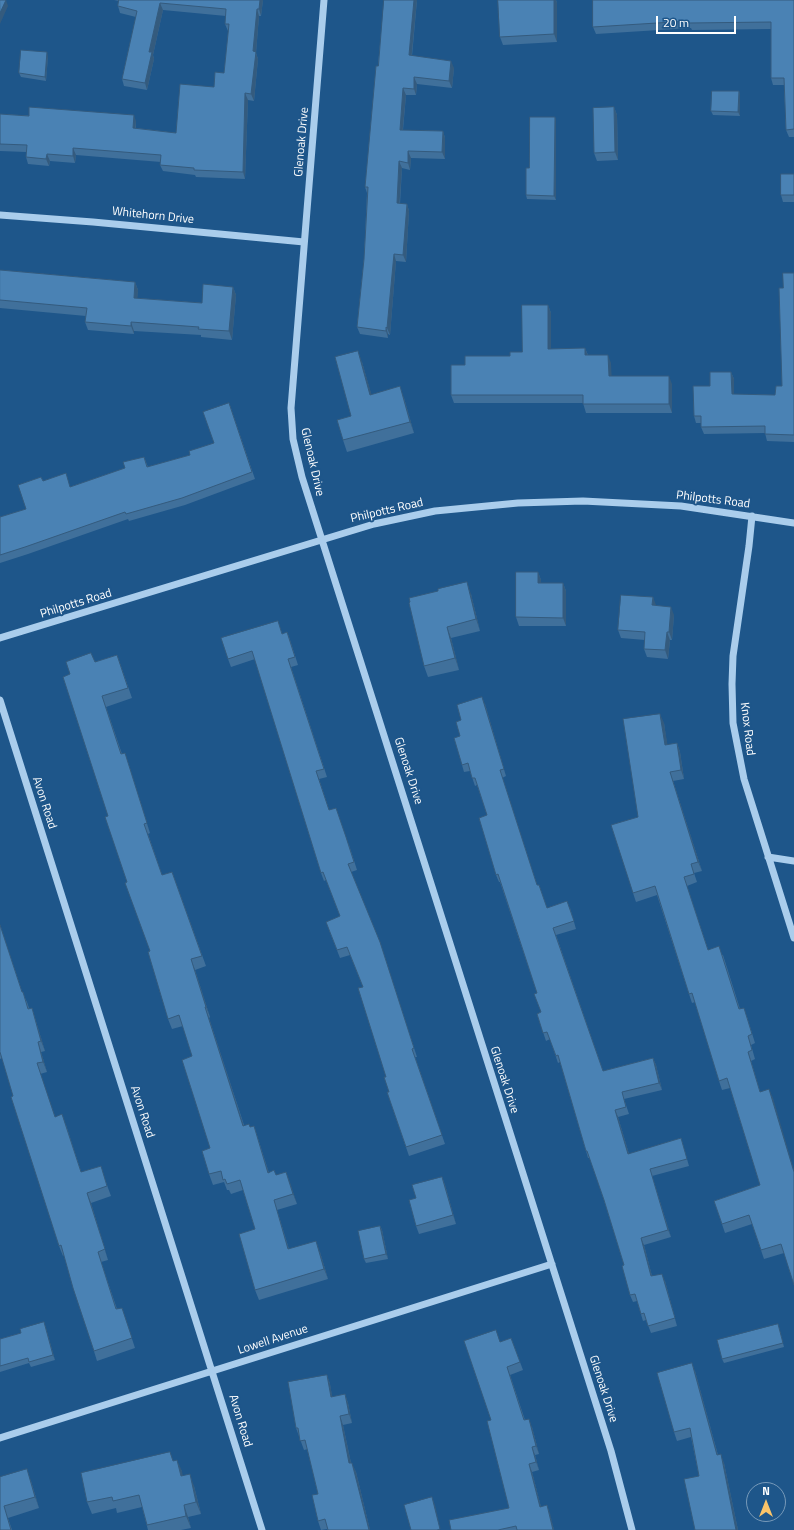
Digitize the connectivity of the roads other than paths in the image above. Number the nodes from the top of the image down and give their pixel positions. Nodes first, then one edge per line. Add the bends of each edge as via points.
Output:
1 (324, 0) edge
2 (0, 215) edge
3 (304, 242) junction
4 (752, 516) junction
5 (794, 523) edge
6 (322, 540) junction
7 (0, 638) edge
8 (0, 700) edge
9 (768, 857) junction
10 (794, 861) edge
11 (794, 938) edge
12 (552, 1264) junction
13 (212, 1371) junction
14 (0, 1438) edge
15 (262, 1530) edge
16 (632, 1530) edge

1 - 3 street, Glenoak Drive
2 - 3 street, Whitehorn Drive
3 - 6 street, Glenoak Drive via 291,408 293,439 298,462
4 - 5 street, Philpotts Road
4 - 6 street, Philpotts Road via 680,506 583,501 518,503 436,511 374,524
4 - 9 street, Knox Road via 733,656 733,723 744,780
6 - 7 street, Philpotts Road
6 - 12 street, Glenoak Drive
8 - 13 street, Avon Road
9 - 10 street
9 - 11 street, Knox Road
12 - 13 street, Lowell Avenue
12 - 16 street, Glenoak Drive via 611,1450
13 - 14 street, Lowell Avenue
13 - 15 street, Avon Road

